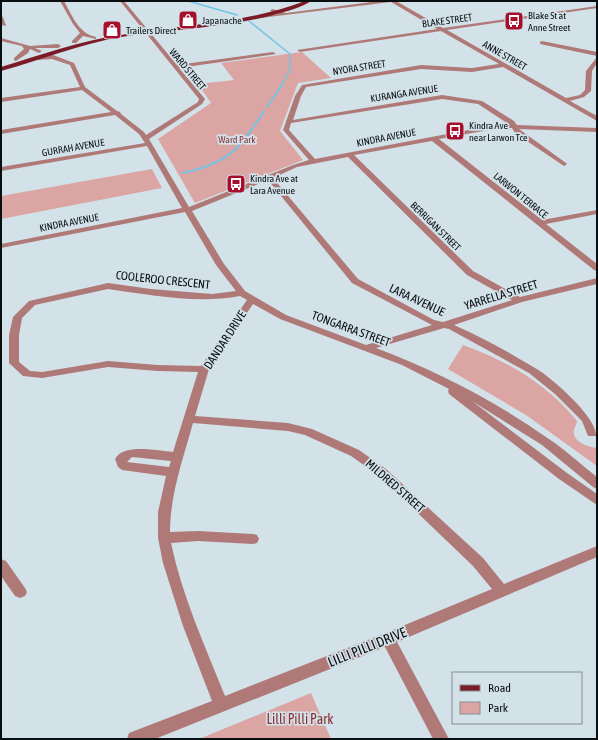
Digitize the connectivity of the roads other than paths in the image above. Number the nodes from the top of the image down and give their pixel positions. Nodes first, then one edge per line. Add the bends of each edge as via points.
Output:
1 (62, 1) edge
2 (132, 1) edge
3 (300, 1) edge
4 (309, 1) edge
5 (379, 1) edge
6 (393, 1) edge
7 (122, 2) edge
8 (373, 2) junction
9 (597, 8) edge
10 (272, 10) junction
11 (303, 11) junction
12 (278, 12) junction
13 (286, 14) junction
14 (1, 17) edge
15 (251, 17) junction
16 (4, 25) dead end
17 (443, 29) junction
18 (146, 32) junction
19 (82, 34) junction
20 (94, 38) junction
21 (1, 39) edge
22 (74, 42) junction
23 (542, 43) dead end
24 (24, 45) junction
25 (60, 48) junction
26 (300, 50) dead end
27 (39, 51) junction
28 (273, 54) dead end
29 (597, 54) edge
30 (32, 58) junction
31 (597, 58) edge
32 (16, 59) junction
33 (60, 59) junction
34 (1, 64) edge
35 (505, 65) junction
36 (176, 68) junction
37 (1, 69) edge
38 (83, 88) junction
39 (1, 100) edge
40 (566, 100) junction
41 (118, 113) junction
42 (597, 119) edge
43 (289, 122) junction
44 (514, 126) junction
45 (597, 130) edge
46 (1, 132) edge
47 (433, 138) junction
48 (147, 141) junction
49 (349, 154) junction
50 (312, 161) junction
51 (564, 164) dead end
52 (1, 169) edge
53 (269, 177) junction
54 (188, 210) junction
55 (597, 212) edge
56 (539, 223) junction
57 (1, 246) edge
58 (597, 268) edge
59 (597, 281) edge
60 (247, 296) junction
61 (519, 300) junction
62 (443, 326) junction
63 (366, 348) junction
64 (204, 369) junction
65 (443, 382) junction
66 (189, 419) junction
67 (592, 433) dead end
68 (178, 456) junction
69 (173, 472) junction
70 (597, 484) edge
71 (597, 500) edge
72 (164, 538) junction
73 (253, 539) dead end
74 (597, 552) edge
75 (1, 565) edge
76 (20, 592) dead end
77 (502, 592) junction
78 (388, 639) junction
79 (221, 704) junction
80 (135, 739) edge
81 (441, 739) edge

1 - 19 street
2 - 7 street
3 - 10 main road
4 - 12 main road
5 - 8 street
6 - 8 street
6 - 17 street, ANNE STREET
7 - 18 street, WARD STREET
8 - 11 street
9 - 17 street, BLAKE STREET
10 - 12 street
10 - 15 main road
11 - 12 street
11 - 13 street
12 - 13 street
12 - 15 main road
13 - 15 street
14 - 16 street
15 - 18 main road
17 - 26 street, BLAKE STREET
17 - 35 street, ANNE STREET
18 - 20 main road
18 - 25 main road
18 - 36 street, WARD STREET
19 - 20 street
19 - 22 street
20 - 22 main road
21 - 24 street
22 - 25 main road
23 - 29 street
24 - 25 street
24 - 27 street
24 - 32 street via 26,51
25 - 27 main road
25 - 30 main road
25 - 33 street via 56,54
27 - 32 main road
28 - 36 street
30 - 33 street via 50,56
30 - 37 main road
31 - 40 street via 589,71 588,91 582,96
32 - 34 main road
33 - 38 street, DANDAR DRIVE via 72,64
35 - 40 street, ANNE STREET
35 - 43 street, NYORA STREET via 472,70 422,67 309,84 301,89
36 - 48 street, WARD STREET via 202,99
38 - 39 street
38 - 41 street, DANDAR DRIVE
40 - 42 street, ANNE STREET
41 - 46 street
41 - 48 street, DANDAR DRIVE via 136,127
43 - 44 street, KURANGA AVENUE via 442,97 480,102 512,122
43 - 50 street via 286,132
44 - 45 street, KINDRA AVENUE
44 - 47 street, KINDRA AVENUE via 495,126
44 - 51 street, KURANGA AVENUE via 517,132
47 - 49 street, KINDRA AVENUE
47 - 56 street, LARWON TERRACE
48 - 52 street, GURRAH AVENUE
48 - 54 street, DANDAR DRIVE
49 - 50 street, KINDRA AVENUE
49 - 61 street, BERRIGAN STREET via 470,273
50 - 53 street, KINDRA AVENUE
53 - 54 street, KINDRA AVENUE
53 - 62 street, LARA AVENUE via 355,281
54 - 57 street, KINDRA AVENUE
54 - 60 street, DANDAR DRIVE via 220,265
55 - 56 street
56 - 58 street, LARWON TERRACE
59 - 61 street, YARRELLA STREET
60 - 63 street, TONGARRA STREET via 283,317
60 - 64 street, DANDAR DRIVE
60 - 64 street, COOLEROO CRESCENT via 212,297 108,286 32,303 18,317 14,335 14,363 27,374 42,375 108,364
61 - 62 street, YARRELLA STREET
62 - 63 street, YARRELLA STREET
62 - 67 street, LARA AVENUE via 452,327 533,371 559,391 587,419
63 - 65 street, TONGARRA STREET via 405,363
64 - 66 street, DANDAR DRIVE
65 - 70 street, TONGARRA STREET via 479,400 528,430
65 - 71 street, TONGARRA STREET via 544,462
66 - 68 street, DANDAR DRIVE
66 - 77 street, MILDRED STREET via 288,427 308,432 355,453 382,472 478,562
68 - 69 street, DANDAR DRIVE
68 - 69 street via 132,453 121,459 126,467
69 - 72 street, DANDAR DRIVE via 164,512
72 - 73 street via 198,536
72 - 79 street, DANDAR DRIVE via 169,563 190,626
74 - 77 street, LILLI PILLI DRIVE
75 - 76 street
77 - 78 street, LILLI PILLI DRIVE
78 - 79 street, LILLI PILLI DRIVE
78 - 81 street
79 - 80 street, LILLI PILLI DRIVE

